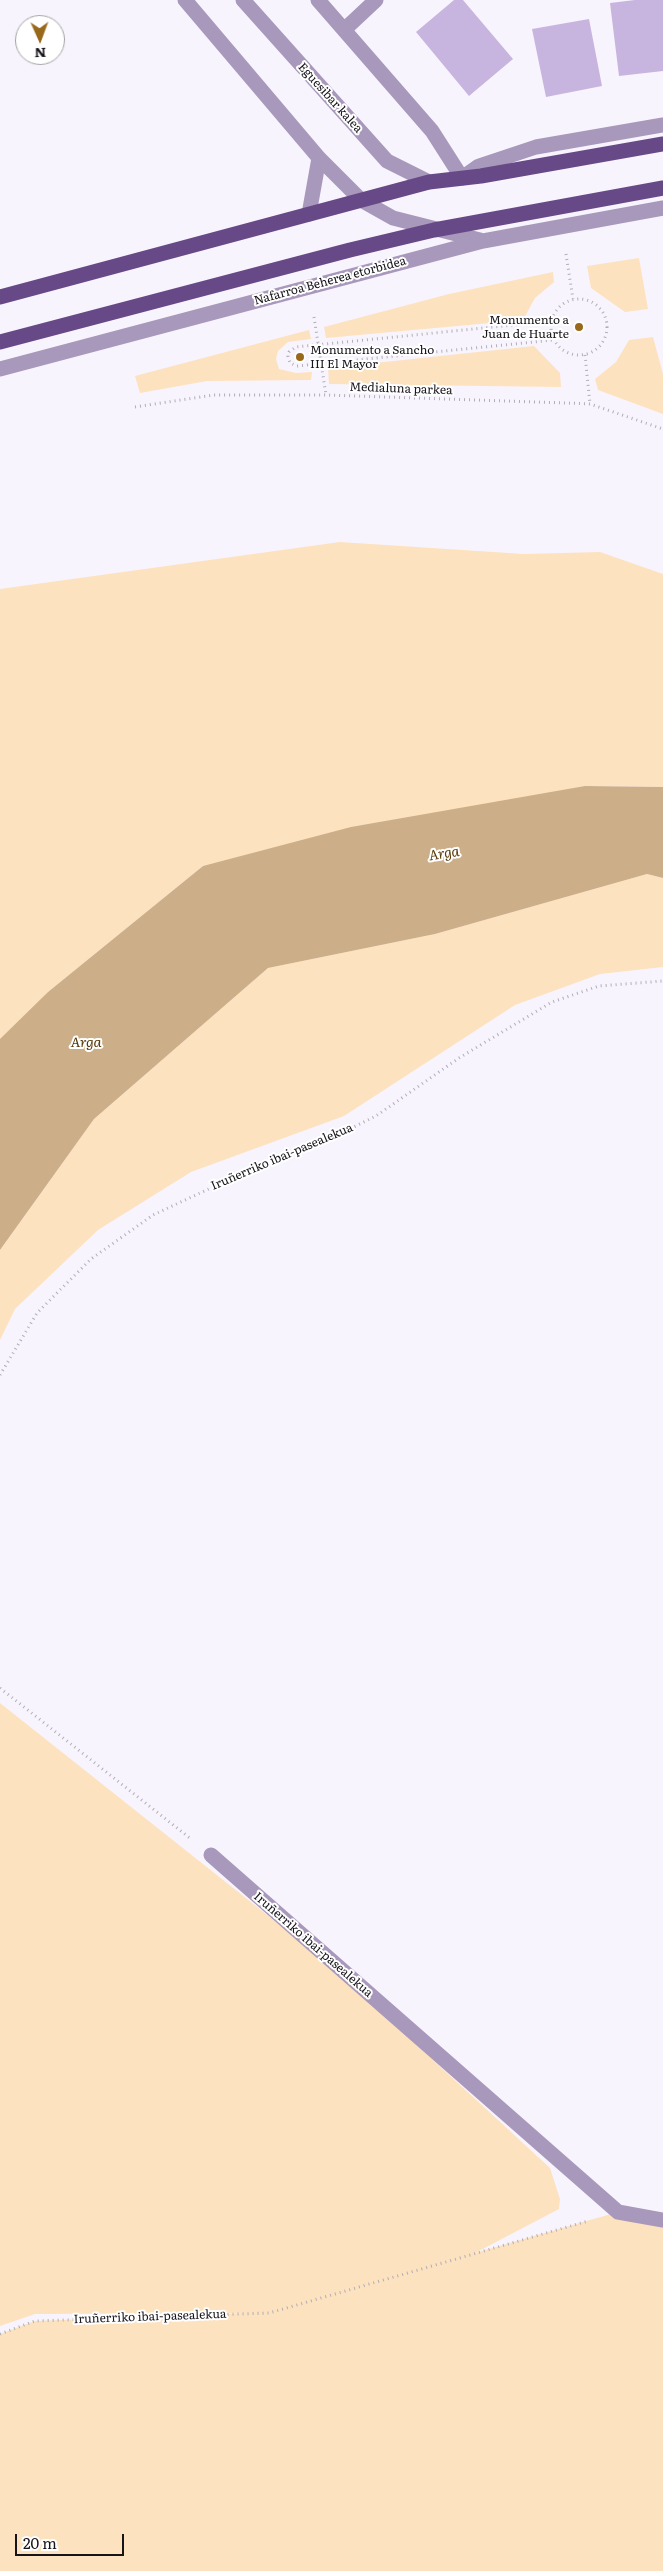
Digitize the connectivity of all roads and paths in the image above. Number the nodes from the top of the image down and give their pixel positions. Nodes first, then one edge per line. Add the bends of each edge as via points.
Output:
1 (185, 0) edge
2 (243, 0) edge
3 (318, 0) edge
4 (376, 0) edge
5 (344, 30) junction
6 (663, 125) edge
7 (663, 144) edge
8 (319, 158) junction
9 (462, 178) junction
10 (428, 182) junction
11 (663, 188) edge
12 (361, 200) junction
13 (663, 208) edge
14 (309, 214) junction
15 (434, 230) junction
16 (483, 241) junction
17 (566, 254) dead end
18 (0, 297) edge
19 (573, 299) junction
20 (314, 317) dead end
21 (552, 321) junction
22 (553, 340) junction
23 (0, 342) edge
24 (318, 344) junction
25 (585, 355) junction
26 (321, 364) junction
27 (0, 369) edge
28 (326, 395) junction
29 (590, 404) junction
30 (135, 408) dead end
31 (663, 429) edge
32 (663, 981) edge
33 (0, 1375) edge
34 (0, 1688) edge
35 (211, 1855) joint
36 (618, 2212) junction
37 (663, 2220) edge
38 (0, 2334) edge

1 - 8 street
2 - 10 street, Eguesibar kalea via 387,161
3 - 5 street
4 - 5 street
5 - 9 street via 432,132
6 - 9 street via 536,147 479,166
7 - 9 main road
8 - 12 street
8 - 14 street
9 - 10 main road
10 - 12 main road
11 - 15 main road, Nafarroa Beherea etorbidea
12 - 14 main road
12 - 15 street via 393,218
13 - 16 street, Nafarroa Beherea etorbidea
14 - 18 main road
15 - 16 street
15 - 23 main road, Nafarroa Beherea etorbidea
16 - 27 street, Nafarroa Beherea etorbidea
17 - 19 path
19 - 21 path via 556,311
19 - 25 path via 586,299 606,316 608,329 604,342 594,352
20 - 24 path
21 - 22 path
21 - 24 path
22 - 25 path via 571,355
22 - 26 path
24 - 26 path
24 - 26 path via 296,347 288,356 290,363 297,366
25 - 29 path
26 - 28 path
28 - 29 path, Medialuna parkea
28 - 30 path, Medialuna parkea via 214,395
29 - 31 path, Medialuna parkea
32 - 33 path, Iruñerriko ibai-pasealekua via 599,986 552,1002 459,1058 376,1116 313,1147 258,1166 153,1214 92,1259 37,1313
34 - 35 path
35 - 36 street, Iruñerriko ibai-pasealekua
36 - 37 street
36 - 38 path, Iruñerriko ibai-pasealekua via 269,2313 35,2321

